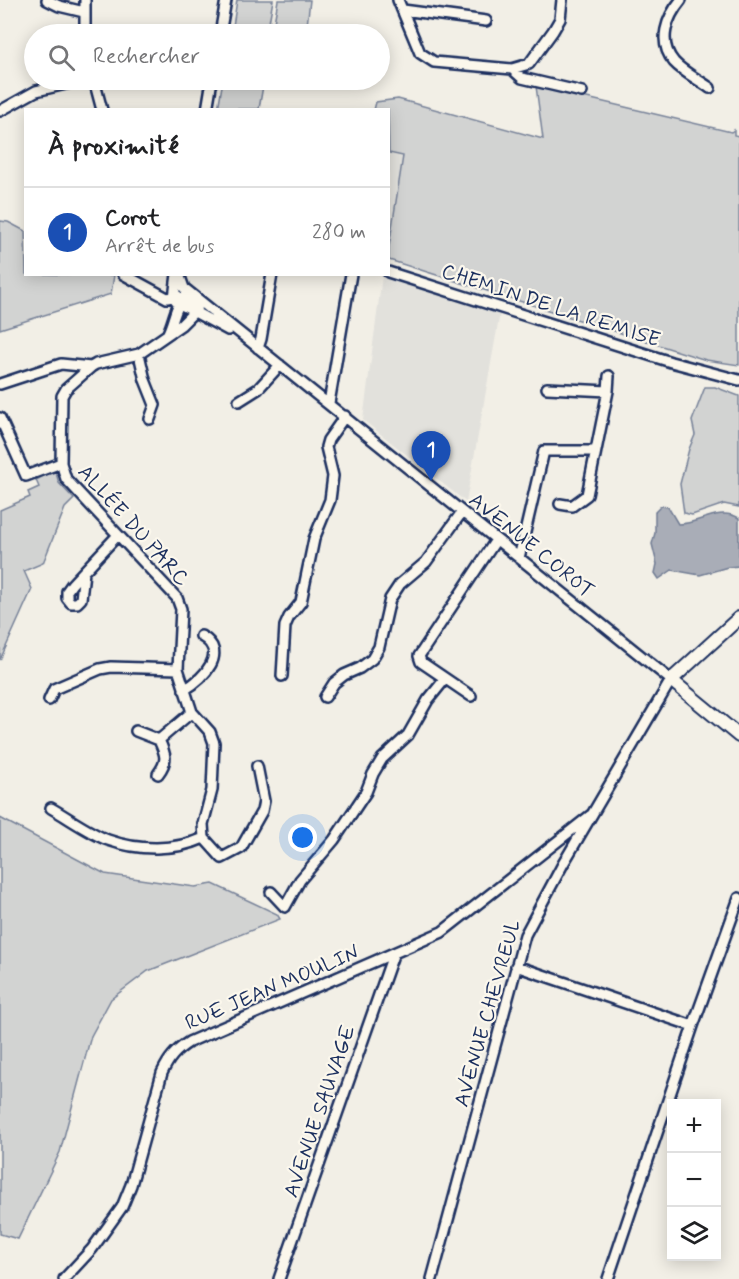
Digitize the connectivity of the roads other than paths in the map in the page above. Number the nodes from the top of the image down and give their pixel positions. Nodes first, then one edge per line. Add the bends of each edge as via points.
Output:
1 (47, 0) edge
2 (85, 0) edge
3 (226, 0) edge
4 (398, 0) edge
5 (562, 0) edge
6 (681, 0) edge
7 (403, 10) junction
8 (84, 12) junction
9 (486, 21) dead end
10 (85, 24) edge
11 (222, 24) edge
12 (512, 69) junction
13 (710, 88) dead end
14 (40, 90) edge
15 (97, 90) edge
16 (210, 90) edge
17 (582, 92) dead end
18 (101, 108) edge
19 (207, 108) edge
20 (0, 111) edge
21 (390, 273) edge
22 (127, 276) edge
23 (178, 276) edge
24 (179, 276) edge
25 (272, 276) edge
26 (351, 276) edge
27 (184, 288) junction
28 (176, 300) junction
29 (212, 310) junction
30 (194, 312) junction
31 (168, 333) junction
32 (258, 348) junction
33 (139, 354) junction
34 (280, 365) junction
35 (91, 368) junction
36 (609, 376) dead end
37 (739, 380) edge
38 (0, 384) edge
39 (547, 388) dead end
40 (608, 391) junction
41 (239, 401) dead end
42 (329, 403) junction
43 (345, 417) junction
44 (0, 418) edge
45 (150, 419) dead end
46 (596, 452) junction
47 (61, 463) junction
48 (560, 504) dead end
49 (462, 512) junction
50 (118, 535) junction
51 (496, 540) junction
52 (519, 558) junction
53 (84, 572) dead end
54 (739, 618) edge
55 (201, 636) dead end
56 (178, 669) junction
57 (282, 676) dead end
58 (445, 679) junction
59 (671, 680) junction
60 (184, 690) junction
61 (471, 696) dead end
62 (325, 697) dead end
63 (49, 700) dead end
64 (192, 712) junction
65 (136, 731) dead end
66 (739, 736) edge
67 (159, 741) junction
68 (256, 766) dead end
69 (158, 774) dead end
70 (51, 808) dead end
71 (595, 811) junction
72 (566, 834) junction
73 (204, 838) junction
74 (576, 842) junction
75 (271, 892) dead end
76 (739, 898) edge
77 (393, 955) junction
78 (516, 966) junction
79 (693, 1026) junction
80 (64, 1279) edge
81 (279, 1279) edge
82 (432, 1279) edge
83 (608, 1279) edge

1 - 8 street
2 - 8 street
3 - 11 street
4 - 7 street
5 - 12 street via 560,19 553,31 529,64
6 - 13 street via 667,23 668,50 675,62
7 - 9 street
7 - 12 street via 420,53 434,62
8 - 10 street
12 - 17 street via 522,78
14 - 20 street
15 - 18 street
16 - 19 street
21 - 37 street, CHEMIN DE LA REMISE
22 - 28 street
23 - 28 street
24 - 27 street
25 - 32 street
26 - 42 street
27 - 28 street
27 - 29 street, AVENUE COROT
28 - 29 street via 184,297
28 - 30 street, AVENUE COROT
28 - 31 street via 174,322
29 - 32 street, AVENUE COROT
30 - 31 street, ALLÉE DU PARC
30 - 32 street, AVENUE COROT
31 - 33 street, ALLÉE DU PARC
32 - 34 street, AVENUE COROT
33 - 35 street, ALLÉE DU PARC
33 - 45 street via 155,405
34 - 41 street via 258,389
34 - 42 street, AVENUE COROT
35 - 38 street via 61,364
35 - 47 street, ALLÉE DU PARC via 62,396
36 - 40 street
39 - 40 street
40 - 46 street
42 - 43 street, AVENUE COROT
43 - 49 street, AVENUE COROT
43 - 57 street via 326,447 333,476 330,500 314,539 301,602 285,626
44 - 47 street via 26,476
46 - 48 street via 587,495 572,506
46 - 52 street via 544,451
47 - 50 street, ALLÉE DU PARC via 66,479
49 - 51 street, AVENUE COROT
49 - 62 street via 426,562 400,584 390,599 372,659 334,682
50 - 53 street
50 - 56 street, ALLÉE DU PARC via 177,598 181,609
51 - 52 street, AVENUE COROT
51 - 58 street via 419,656 421,662
52 - 59 street, AVENUE COROT
54 - 59 street
55 - 60 street via 211,641 214,658 196,683
56 - 60 street, ALLÉE DU PARC
56 - 63 street via 100,669 54,689
58 - 61 street
58 - 75 street via 408,735 382,759 366,792 334,840 300,880 285,907
59 - 66 street
59 - 71 street, AVENUE CHEVREUL
60 - 64 street, ALLÉE DU PARC
64 - 67 street
64 - 73 street, ALLÉE DU PARC via 210,732 214,743
65 - 67 street
67 - 69 street via 166,764
68 - 73 street via 264,801 241,848 222,858
70 - 73 street via 107,840 136,847 175,847
71 - 72 street, RUE JEAN MOULIN
71 - 74 street, AVENUE CHEVREUL
72 - 74 street via 573,835
72 - 77 street, RUE JEAN MOULIN via 442,932
74 - 78 street, AVENUE CHEVREUL via 534,916
76 - 79 street
77 - 80 street, RUE JEAN MOULIN via 175,1051 162,1073 122,1207
77 - 81 street, AVENUE SAUVAGE
78 - 79 street
78 - 82 street, AVENUE CHEVREUL
79 - 83 street

